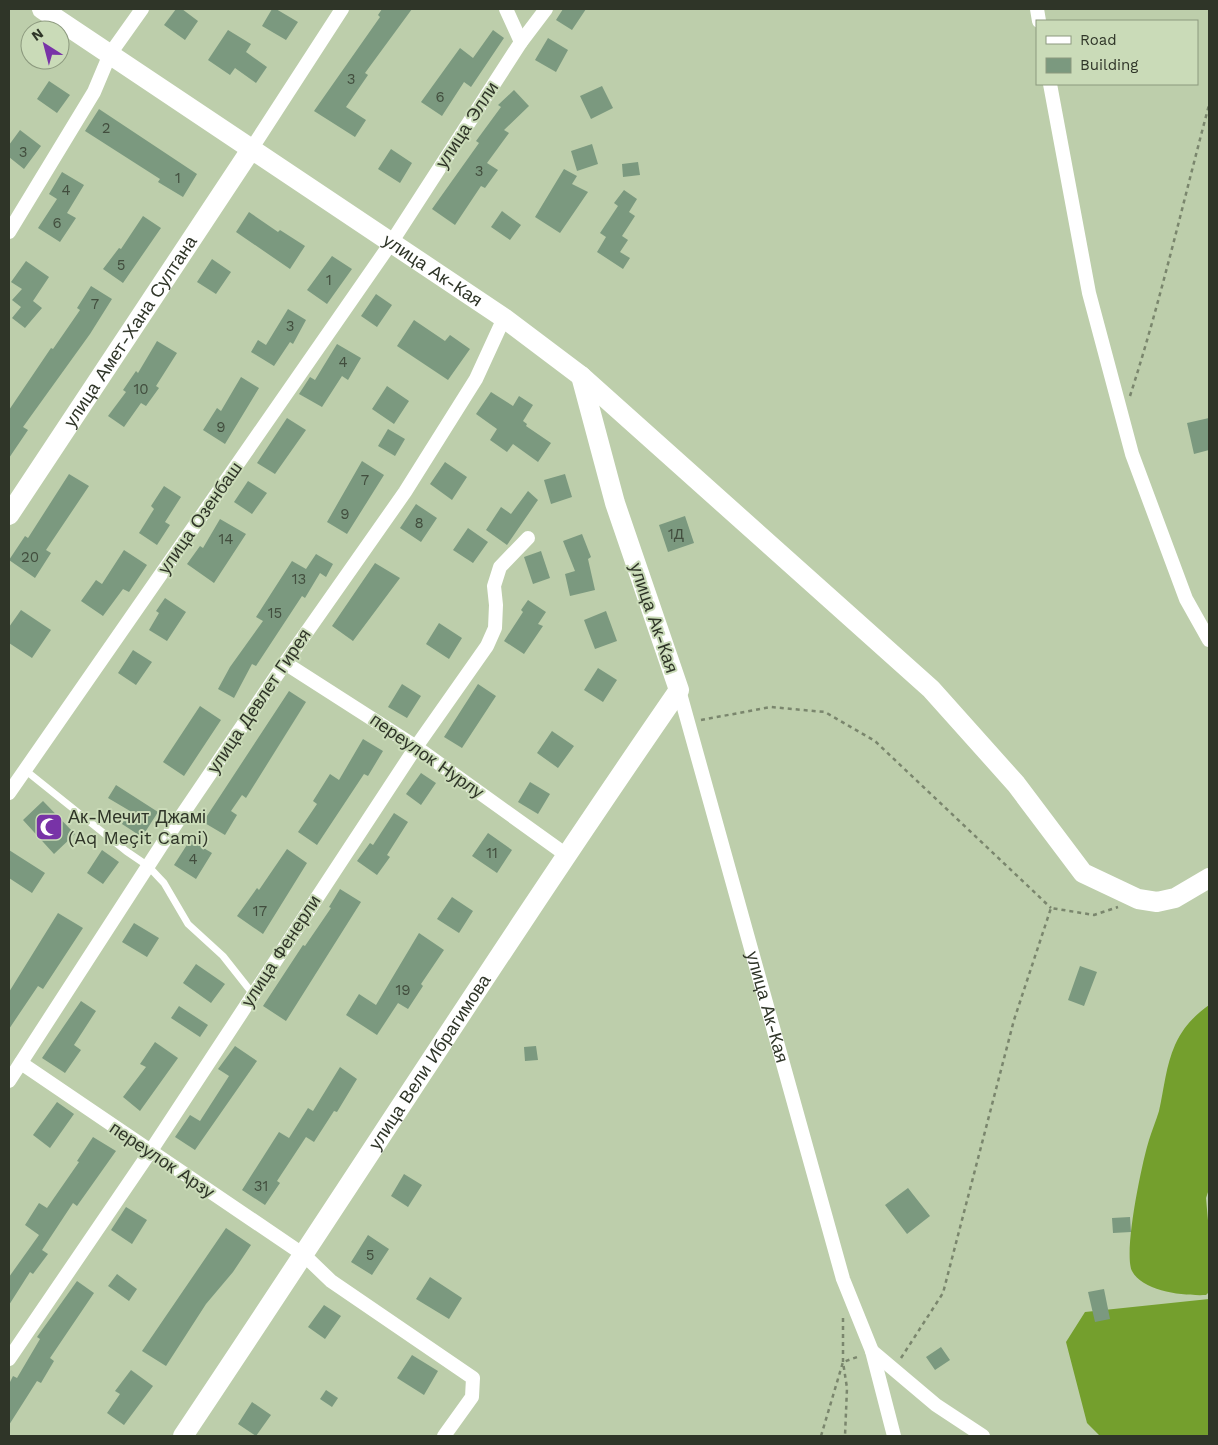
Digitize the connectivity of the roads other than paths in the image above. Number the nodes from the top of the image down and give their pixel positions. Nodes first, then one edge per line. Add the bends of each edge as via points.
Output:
1 (42, 9) edge
2 (142, 9) edge
3 (342, 9) edge
4 (506, 9) edge
5 (546, 9) edge
6 (521, 42) junction
7 (110, 54) junction
8 (1050, 85) edge
9 (252, 148) junction
10 (9, 232) edge
11 (391, 242) junction
12 (504, 318) junction
13 (581, 376) junction
14 (9, 515) edge
15 (528, 538) dead end
16 (1209, 640) edge
17 (285, 663) junction
18 (679, 690) junction
19 (416, 747) junction
20 (24, 770) junction
21 (9, 793) edge
22 (565, 854) junction
23 (148, 866) junction
24 (1209, 878) edge
25 (253, 994) junction
26 (21, 1063) junction
27 (9, 1081) edge
28 (150, 1152) junction
29 (304, 1255) junction
30 (872, 1352) junction
31 (9, 1359) edge
32 (183, 1436) edge
33 (444, 1436) edge
34 (894, 1436) edge
35 (982, 1436) edge

1 - 7 street, улица Ак-Кая
2 - 7 street
3 - 9 street
4 - 6 street
5 - 6 street, улица Элли
6 - 11 street, улица Элли
7 - 9 street, улица Ак-Кая
7 - 10 street via 94,92
8 - 16 street via 1089,293 1132,454 1186,599
9 - 11 street, улица Ак-Кая
9 - 14 street, улица Амет-Хана Султана
11 - 12 street, улица Ак-Кая
11 - 20 street, улица Озенбаш
12 - 13 street, улица Ак-Кая
12 - 17 street, улица Девлет Гирея via 476,379 410,484
13 - 18 street, улица Ак-Кая via 615,503
13 - 24 street via 931,689 1016,784 1084,873 1138,900 1157,902 1175,898
15 - 19 street, улица Фенерли via 500,567 494,586 495,628 487,646
17 - 19 street, переулок Нурлу
17 - 23 street, улица Девлет Гирея
18 - 22 street, улица Вели Ибрагимова
18 - 30 street, улица Ак-Кая via 843,1279
19 - 22 street, переулок Нурлу
19 - 25 street, улица Фенерли
20 - 21 street, улица Озенбаш
20 - 23 lane
22 - 29 street, улица Вели Ибрагимова
23 - 25 lane via 164,883 188,924 223,956
23 - 26 street, улица Девлет Гирея
25 - 28 street, улица Фенерли
26 - 27 street, улица Девлет Гирея
26 - 28 street, переулок Арзу
28 - 29 street, переулок Арзу
28 - 31 street, улица Фенерли
29 - 32 street, улица Вели Ибрагимова
29 - 33 street, переулок Арзу via 331,1281 473,1378 472,1397
30 - 34 street
30 - 35 street, улица Ак-Кая via 936,1405

